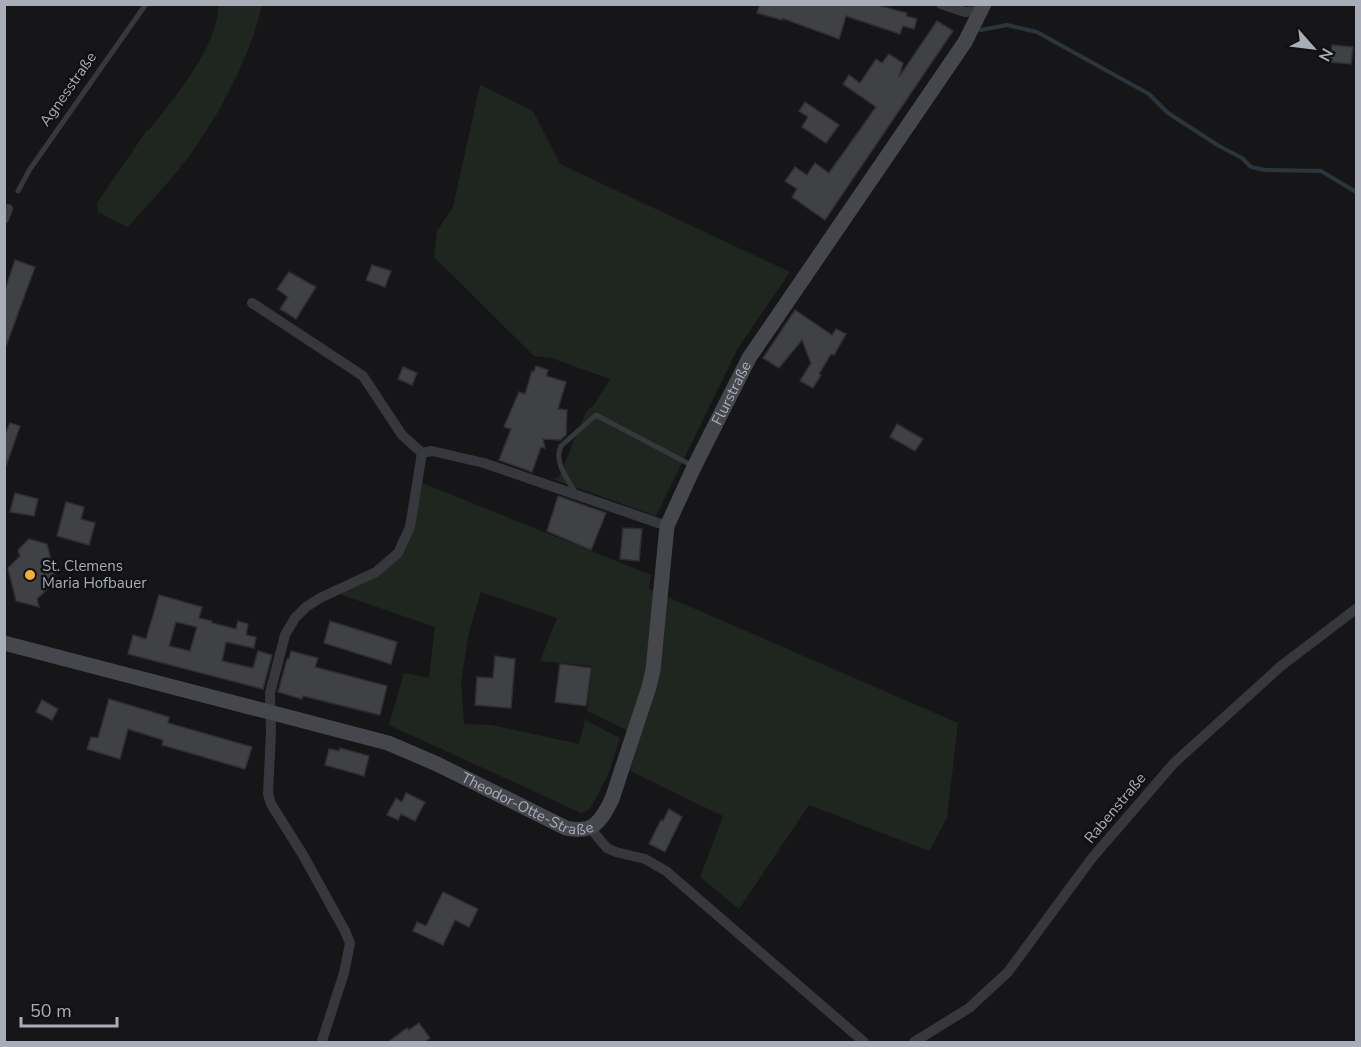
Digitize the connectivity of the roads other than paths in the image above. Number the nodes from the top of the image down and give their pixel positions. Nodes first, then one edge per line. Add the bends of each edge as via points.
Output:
1 (146, 4) edge
2 (941, 4) edge
3 (983, 8) edge
4 (18, 191) dead end
5 (252, 303) dead end
6 (422, 453) junction
7 (694, 467) junction
8 (576, 494) junction
9 (668, 526) junction
10 (1356, 609) edge
11 (4, 643) edge
12 (270, 711) junction
13 (590, 828) junction
14 (322, 1041) dead end
15 (864, 1042) edge
16 (914, 1042) edge

1 - 4 lane, Agnesstraße
2 - 3 street via 965,12
3 - 7 street, Flurstraße via 965,42 749,358
5 - 6 street via 363,376 402,435
6 - 8 street via 484,464
6 - 12 street via 410,527 398,553 376,572 320,597 295,618 285,635 270,693
7 - 8 lane via 596,415 559,449 559,462
7 - 9 street, Flurstraße
8 - 9 street
9 - 13 street, Flurstraße via 649,687 612,799 605,814
10 - 16 street, Rabenstraße via 1271,675 1174,763 1092,858 1008,972 969,1008
11 - 12 street, Theodor-Otte-Straße
12 - 13 street, Theodor-Otte-Straße via 388,743 566,828
12 - 14 street via 271,804 350,943
13 - 15 street, Theodor-Otte-Straße via 607,848 645,860 666,872

